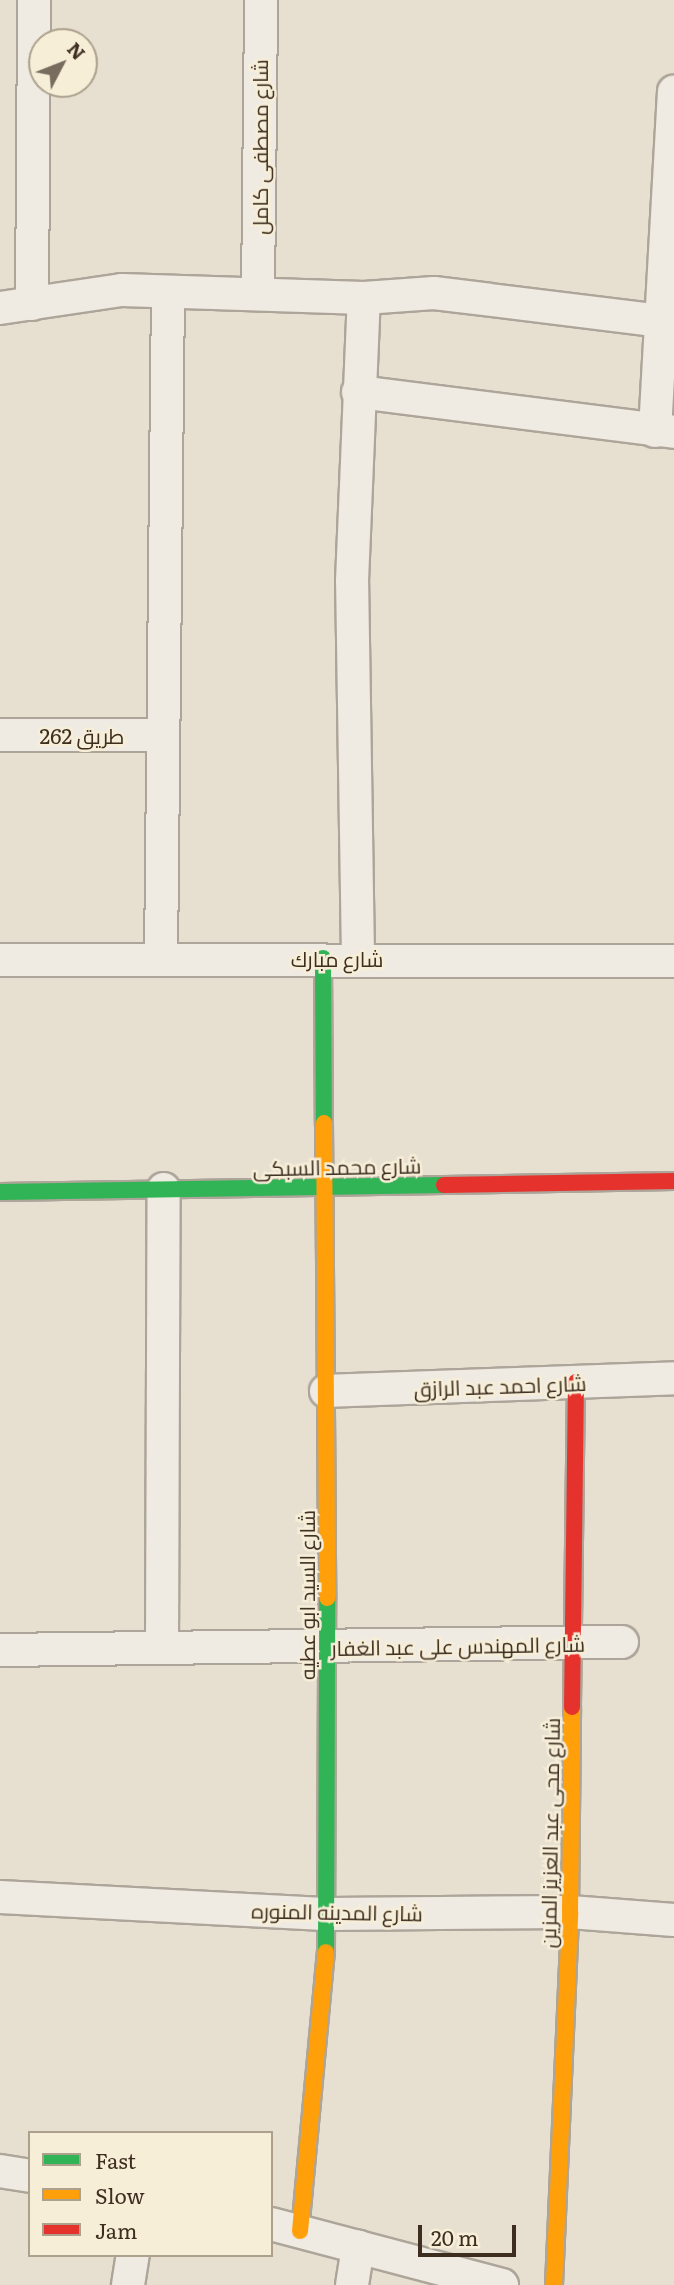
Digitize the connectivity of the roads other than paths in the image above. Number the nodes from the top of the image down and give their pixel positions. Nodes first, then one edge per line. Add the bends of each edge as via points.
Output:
1 (34, 0) edge
2 (261, 0) edge
3 (674, 92) edge
4 (168, 292) junction
5 (258, 294) junction
6 (364, 298) junction
7 (32, 304) junction
8 (0, 308) edge
9 (662, 321) junction
10 (358, 391) junction
11 (664, 432) edge
12 (0, 735) edge
13 (163, 735) junction
14 (323, 958) junction
15 (358, 958) junction
16 (161, 959) junction
17 (0, 960) edge
18 (674, 961) edge
19 (674, 1181) edge
20 (324, 1187) junction
21 (164, 1189) junction
22 (0, 1192) edge
23 (674, 1378) edge
24 (576, 1382) junction
25 (326, 1391) junction
26 (622, 1642) dead end
27 (573, 1643) junction
28 (328, 1646) junction
29 (162, 1648) junction
30 (0, 1650) edge
31 (0, 1898) edge
32 (570, 1912) junction
33 (329, 1914) junction
34 (674, 1920) edge
35 (0, 2171) edge
36 (28, 2176) edge
37 (286, 2228) edge
38 (358, 2246) junction
39 (133, 2257) edge
40 (128, 2285) edge
41 (352, 2285) edge
42 (502, 2285) edge
43 (554, 2285) edge

1 - 7 street
2 - 5 street, شارع مصطفى كامل
3 - 9 street
4 - 5 street
4 - 7 street via 122,290
4 - 13 street
5 - 6 street
6 - 9 street via 435,293
6 - 10 street
7 - 8 street
9 - 11 street
10 - 11 street
10 - 15 street via 351,769
12 - 13 street, طريق 262
13 - 16 street
14 - 15 street, شارع مبارك
14 - 16 street, شارع مبارك
14 - 20 street, شارع السيد ابو عطيه
15 - 18 street, شارع مبارك
16 - 17 street, شارع مبارك
19 - 20 street, شارع محمد السبكى
20 - 21 street, شارع محمد السبكى
20 - 25 street, شارع السيد ابو عطيه
21 - 22 street, شارع محمد السبكى
21 - 29 street
23 - 24 street, شارع احمد عبد الرازق
24 - 25 street, شارع احمد عبد الرازق
24 - 27 street, شارع محى عبد العزيز المزين
25 - 28 street, شارع السيد ابو عطيه
26 - 27 street, شارع المهندس على عبد الغفار
27 - 28 street, شارع المهندس على عبد الغفار
27 - 32 street, شارع محى عبد العزيز المزين
28 - 29 street, شارع المهندس على عبد الغفار
28 - 33 street, شارع السيد ابو عطيه
29 - 30 street, شارع المهندس على عبد الغفار
31 - 33 street, شارع المدينه المنوره
32 - 33 street, شارع المدينه المنوره
32 - 34 street, شارع المدينه المنوره
32 - 43 street, شارع محى عبد العزيز المزين
33 - 37 street, شارع السيد ابو عطيه
35 - 36 street
37 - 38 street
38 - 41 street
38 - 42 street
39 - 40 street

